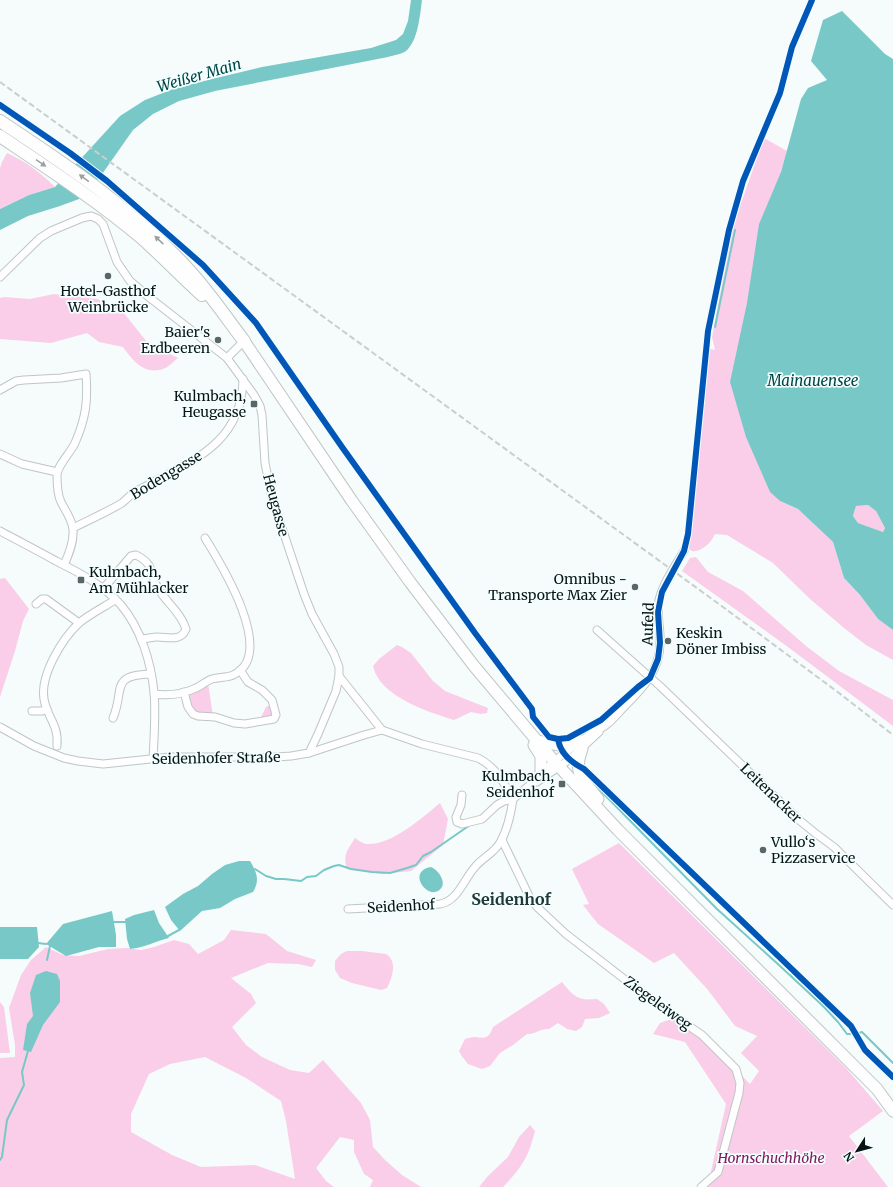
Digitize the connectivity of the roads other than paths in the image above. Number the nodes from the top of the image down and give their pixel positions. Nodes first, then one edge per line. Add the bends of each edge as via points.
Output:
1 (0, 121) edge
2 (0, 136) edge
3 (60, 169) junction
4 (0, 277) edge
5 (244, 341) junction
6 (227, 358) junction
7 (243, 379) junction
8 (0, 390) edge
9 (0, 454) edge
10 (57, 472) junction
11 (74, 528) junction
12 (0, 531) edge
13 (205, 538) dead end
14 (684, 551) dead end
15 (64, 565) junction
16 (103, 589) junction
17 (115, 600) junction
18 (36, 604) dead end
19 (80, 623) junction
20 (597, 630) dead end
21 (141, 639) junction
22 (240, 670) junction
23 (151, 674) junction
24 (340, 676) junction
25 (650, 678) junction
26 (184, 692) junction
27 (154, 694) junction
28 (47, 708) junction
29 (32, 711) dead end
30 (113, 718) dead end
31 (0, 727) edge
32 (382, 730) junction
33 (530, 732) junction
34 (537, 741) junction
35 (582, 745) junction
36 (57, 746) dead end
37 (309, 753) junction
38 (153, 759) junction
39 (557, 764) junction
40 (541, 773) junction
41 (531, 784) junction
42 (462, 795) dead end
43 (513, 799) junction
44 (618, 830) junction
45 (502, 840) junction
46 (893, 906) edge
47 (348, 909) dead end
48 (893, 1111) edge
49 (701, 1187) edge

1 - 3 highway via 31,142
2 -> 3 highway
3 - 5 highway via 100,197 189,284 222,312
4 - 6 street, Heugasse via 40,238 51,231 91,216 103,224 117,262 130,280
5 - 6 street
5 - 33 main road via 410,582 465,654
6 - 7 street, Heugasse
7 - 11 street, Bodengasse via 240,403 233,422 208,450 135,492 122,503
7 - 24 street, Heugasse via 260,406 272,498 292,561 312,614 334,654
8 - 10 street via 16,381 86,374 88,395 82,424 74,444
9 - 10 street via 22,464
10 - 11 street via 60,500
11 - 15 street via 70,553
12 - 15 street
13 - 22 street via 227,576 247,625 251,654
14 - 25 street, Aufeld via 660,597 660,643 658,659
15 - 16 street
16 - 17 street
16 - 21 street via 132,556 141,557 150,566 160,590 178,611 186,629 176,638
17 - 19 street
17 - 21 street via 128,615
18 - 19 street via 46,599
19 - 28 street via 56,652 50,667 43,693
20 - 25 street, Aufeld
21 - 23 street
22 - 26 street
22 - 26 street via 248,682 272,700 276,715 274,719 245,724 198,716 188,707
23 - 27 street
23 - 30 street via 129,676 124,680 120,686
24 - 32 street
24 - 37 street
25 - 35 street, Aufeld via 613,718 600,730 596,730
25 - 46 street, Leitenacker via 799,820 834,847
26 - 27 street
27 - 38 street
28 - 29 street
28 - 36 street via 56,728
31 - 38 street, Seidenhofer Straße via 34,746 78,761 103,764
32 - 37 street
32 - 43 street via 486,762 499,776
33 - 34 main road
33 - 40 main road via 532,742 541,756
34 - 35 main road via 559,745
34 - 39 main road
35 - 39 street, Aufeld
35 - 44 main road via 578,761 581,778
37 - 38 street, Seidenhofer Straße via 261,758
39 - 40 street
39 - 41 street
39 - 44 main road
40 - 41 street
41 - 43 street
42 - 43 street via 456,817 457,822 462,824 482,819 497,805
43 - 45 street, Seidenhof
44 - 48 main road via 877,1089
45 - 47 street, Seidenhof via 494,851 470,872 453,898 446,903
45 - 49 street, Ziegeleiweg via 530,898 537,907 571,938 654,1002 702,1035 736,1069 740,1083 739,1093 718,1172

